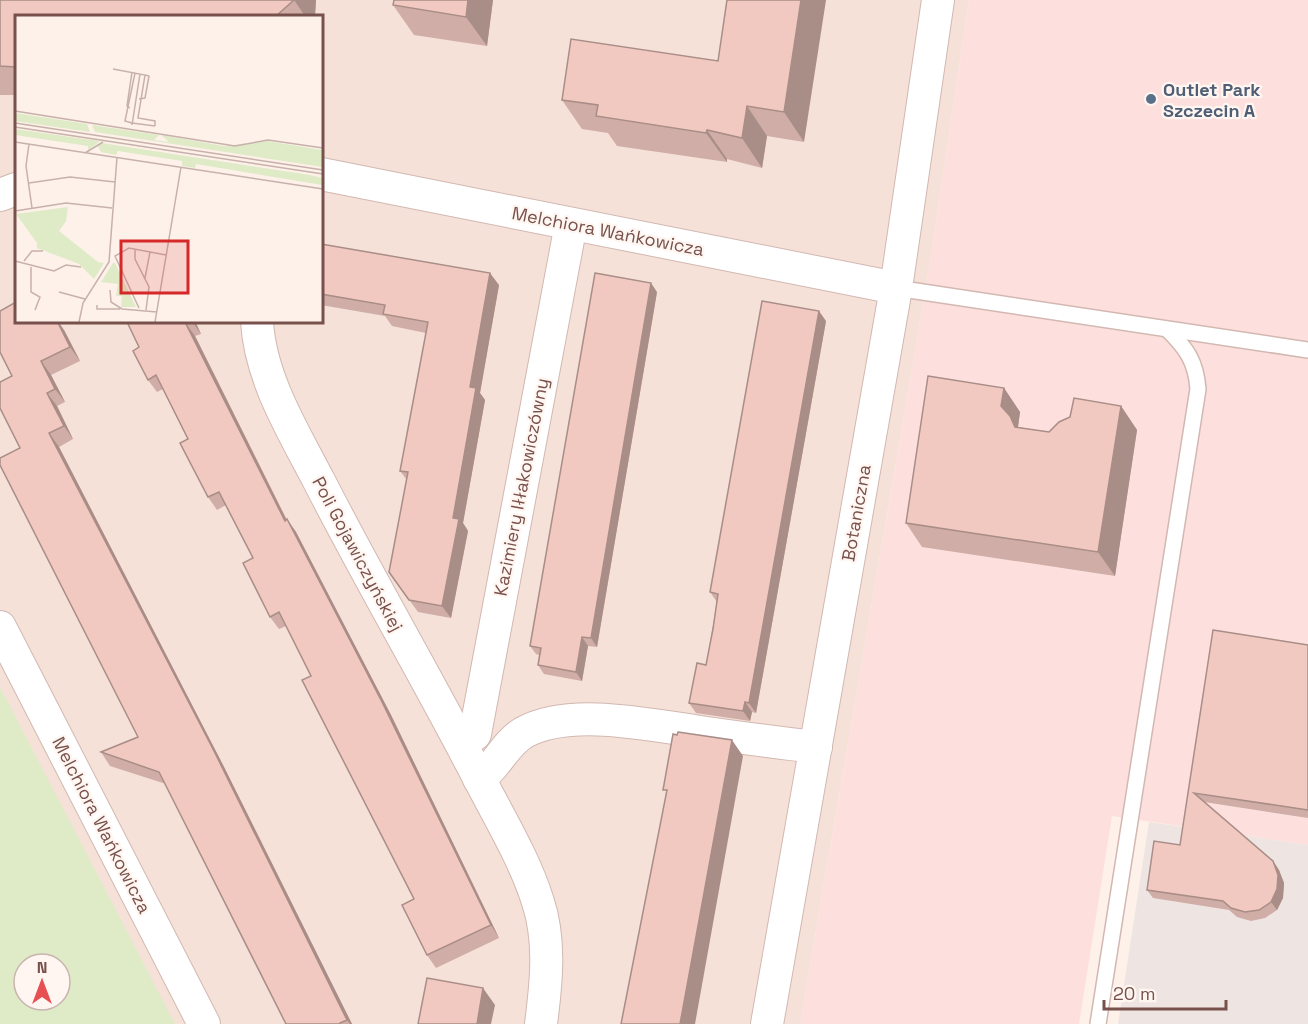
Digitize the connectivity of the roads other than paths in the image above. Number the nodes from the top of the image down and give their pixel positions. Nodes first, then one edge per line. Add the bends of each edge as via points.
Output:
1 (938, 0) edge
2 (322, 174) edge
3 (15, 189) edge
4 (0, 195) edge
5 (571, 224) junction
6 (896, 288) junction
7 (257, 322) edge
8 (1168, 330) junction
9 (1308, 350) edge
10 (0, 627) edge
11 (461, 742) junction
12 (816, 747) junction
13 (479, 779) junction
14 (204, 1024) edge
15 (541, 1024) edge
16 (767, 1024) edge
17 (1098, 1024) edge

1 - 6 street, Botaniczna
2 - 5 street, Melchiora Wańkowicza
3 - 4 street
5 - 6 street, Melchiora Wańkowicza
5 - 11 street, Kazimiery Iłłakowiczówny via 474,734
6 - 8 lane
6 - 12 street, Botaniczna
7 - 11 street, Poli Gojawiczyńskiej via 267,371 283,409 362,564
8 - 9 lane
8 - 17 lane via 1188,351 1197,369 1198,389
10 - 14 street, Melchiora Wańkowicza
11 - 13 street, Poli Gojawiczyńskiej
12 - 13 street via 638,723 567,722 522,734
12 - 16 street, Botaniczna
13 - 15 street, Poli Gojawiczyńskiej via 539,904 546,972

